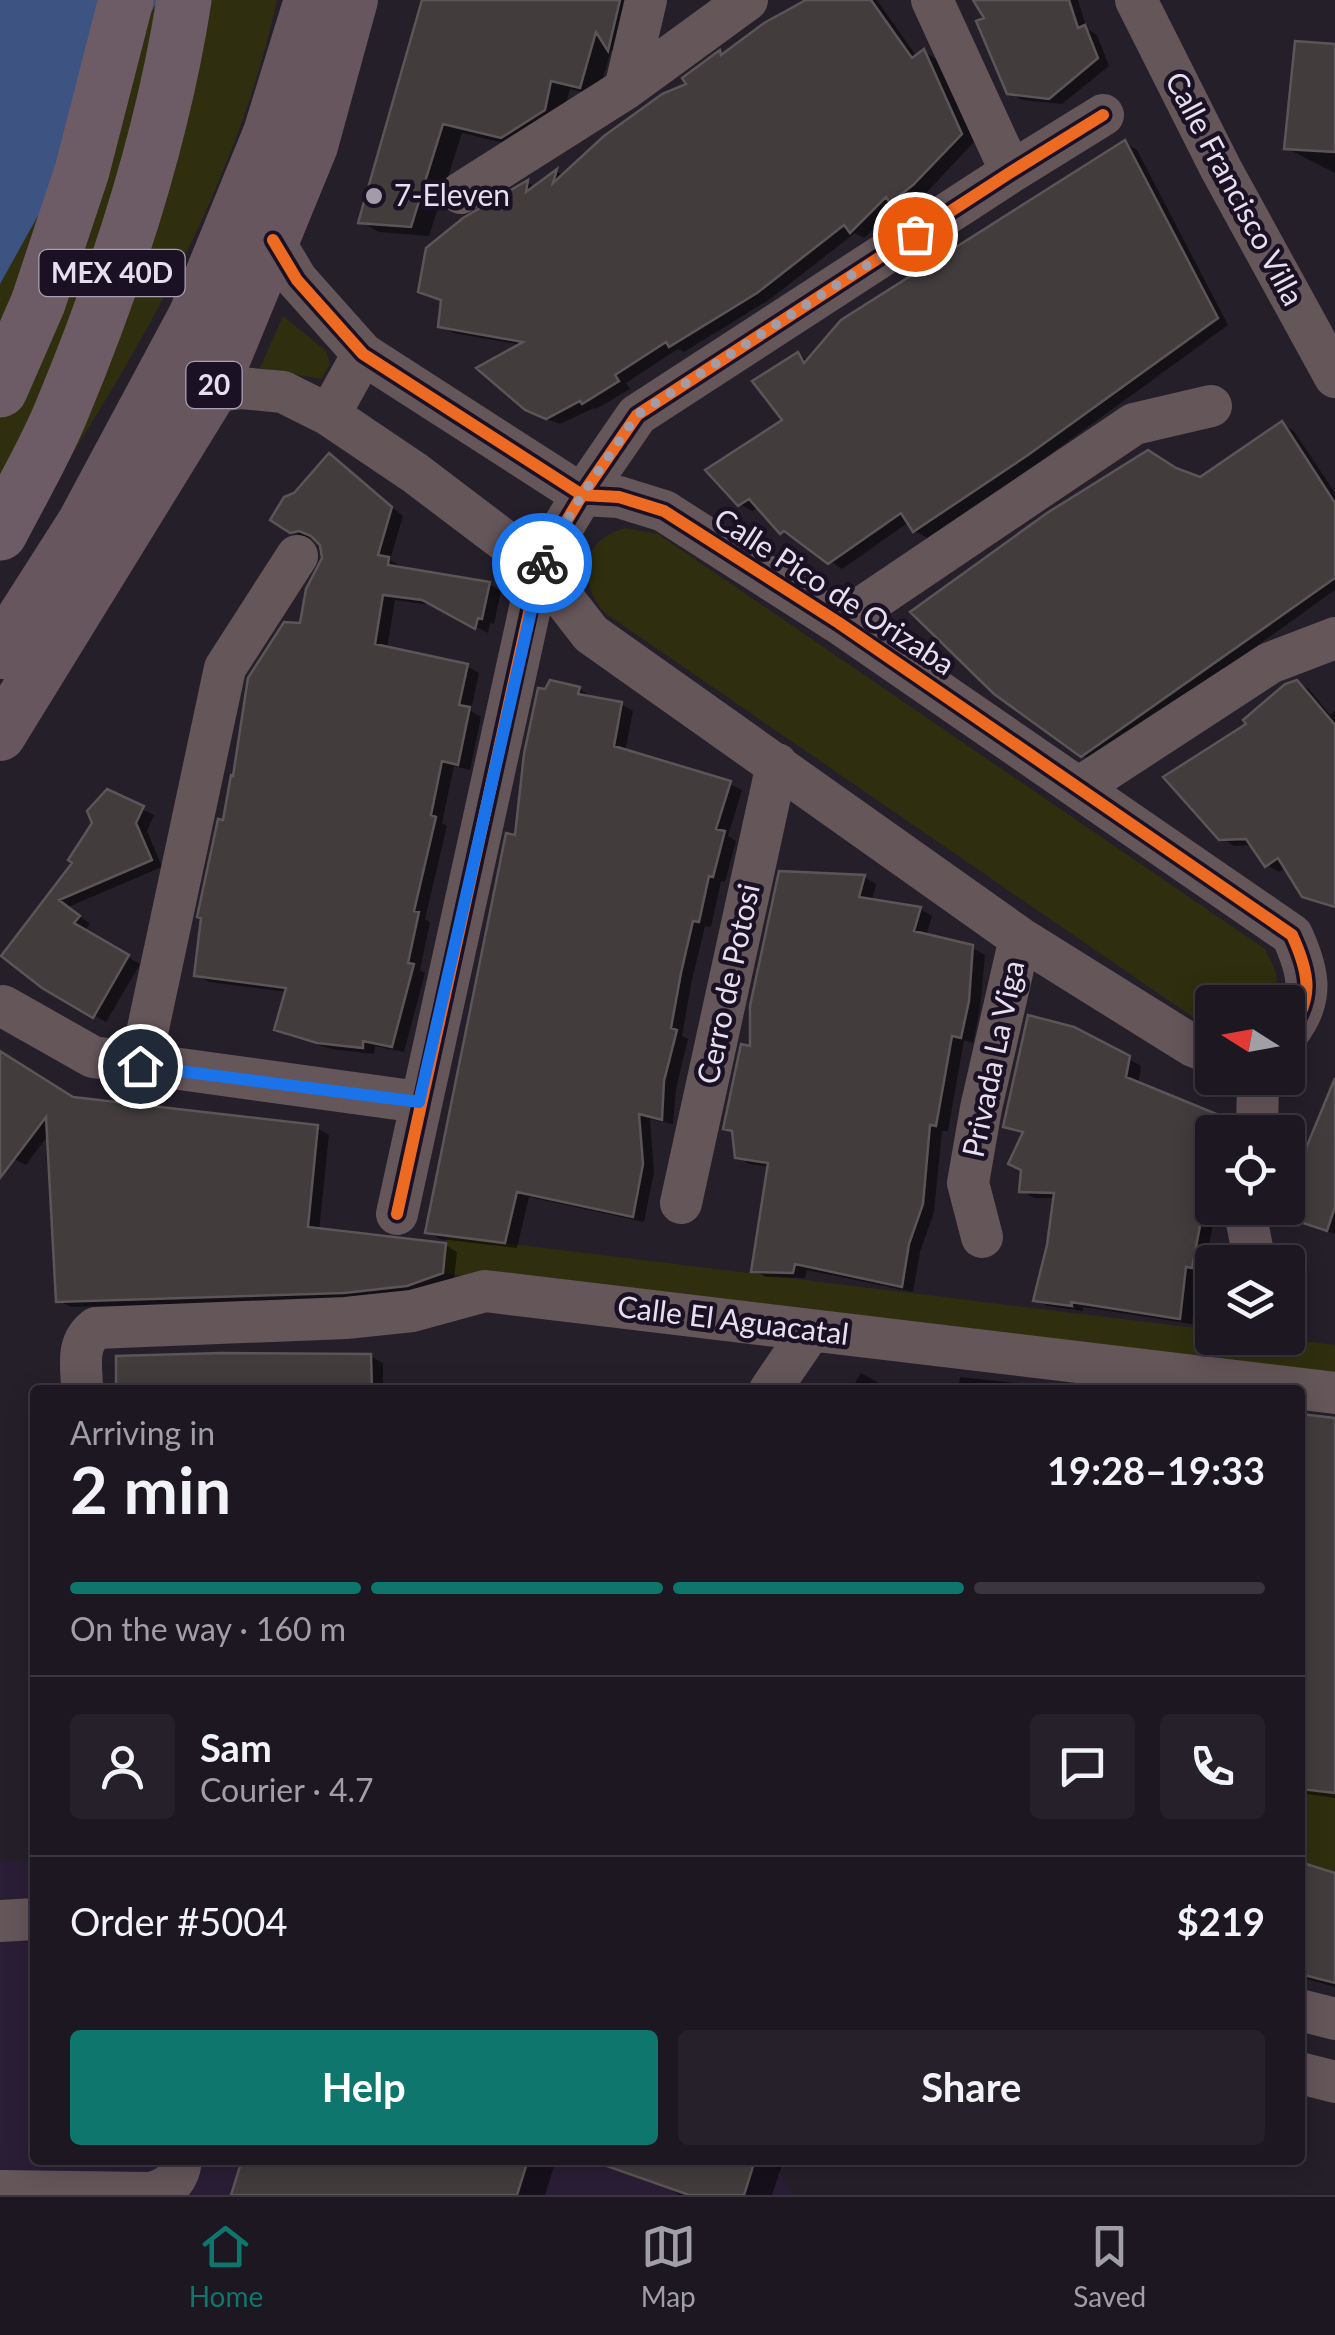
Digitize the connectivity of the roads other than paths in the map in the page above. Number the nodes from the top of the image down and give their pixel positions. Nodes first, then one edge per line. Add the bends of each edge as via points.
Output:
1 (126, 0) edge
2 (184, 0) edge
3 (310, 0) edge
4 (352, 0) edge
5 (646, 0) edge
6 (747, 0) edge
7 (932, 0) edge
8 (1136, 0) edge
9 (625, 88) junction
10 (1103, 116) dead end
11 (1012, 172) junction
12 (461, 193) dead end
13 (274, 240) junction
14 (363, 354) junction
15 (1335, 378) edge
16 (0, 390) edge
17 (211, 392) junction
18 (1211, 406) dead end
19 (329, 415) junction
20 (582, 495) junction
21 (0, 533) edge
22 (297, 556) dead end
23 (540, 567) junction
24 (839, 623) junction
25 (1335, 638) edge
26 (0, 653) edge
27 (0, 736) edge
28 (776, 764) junction
29 (1080, 787) junction
30 (1020, 938) junction
31 (1322, 971) edge
32 (1305, 1004) edge
33 (2, 1006) dead end
34 (1195, 1047) edge
35 (140, 1066) junction
36 (419, 1102) junction
37 (681, 1204) dead end
38 (397, 1214) dead end
39 (982, 1238) dead end
40 (811, 1330) junction
41 (1060, 1375) edge
42 (82, 1385) edge
43 (773, 1385) edge
44 (1231, 1385) edge
45 (1305, 1390) edge
46 (1335, 1393) edge
47 (30, 1918) edge
48 (0, 1921) edge
49 (1305, 2011) edge
50 (1335, 2019) edge
51 (1305, 2075) edge
52 (1335, 2082) edge
53 (181, 2165) edge
54 (0, 2191) edge

1 - 16 highway, MEX 40D via 82,171 38,303
2 - 21 highway, MEX 40D via 145,181 61,413
3 - 26 main road, 20 via 269,132 194,316 83,523
4 - 13 main road, 20 via 312,146
5 - 9 street
6 - 9 street
7 - 11 street
8 - 15 street, Calle Francisco Villa
9 - 12 street
10 - 11 street
11 - 20 street via 637,415
13 - 14 street, Calle Pico de Orizaba via 297,280
13 - 17 main road, 20
14 - 19 street
14 - 20 street, Calle Pico de Orizaba
17 - 19 street via 282,392
17 - 27 main road, 20
18 - 24 street via 1134,424
19 - 23 street
20 - 23 street
20 - 24 street, Calle Pico de Orizaba via 664,511
22 - 35 street via 226,668
23 - 28 street via 591,634
23 - 36 street
24 - 29 street, Calle Pico de Orizaba
25 - 29 street via 1270,663
28 - 30 street
28 - 37 street, Cerro de Potosi
29 - 31 street, Calle Pico de Orizaba via 1292,935
30 - 34 street
30 - 39 street, Privada La Viga via 968,1183
31 - 32 street, Calle Pico de Orizaba
33 - 35 street via 93,1057
35 - 36 street
36 - 38 street
40 - 41 street, Calle El Aguacatal
40 - 42 street, Calle El Aguacatal via 484,1290 412,1311 346,1318 96,1328 84,1337
40 - 43 street
41 - 44 street, Calle El Aguacatal
45 - 46 street, Calle El Aguacatal
47 - 48 street
49 - 50 street
51 - 52 street
53 - 54 street via 165,2190 150,2193

